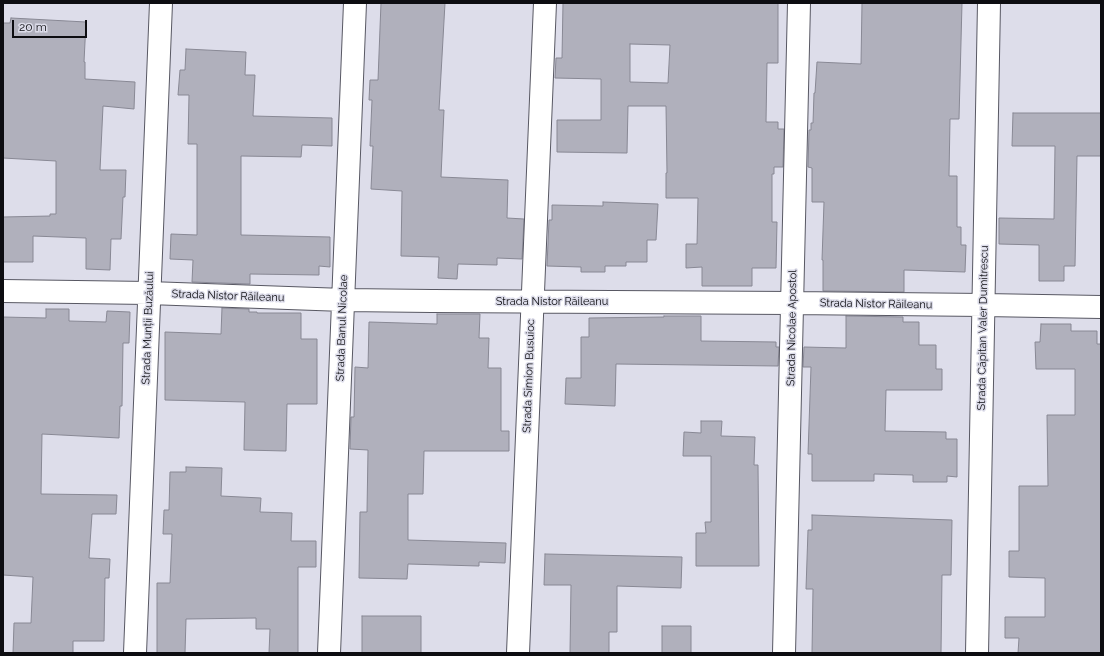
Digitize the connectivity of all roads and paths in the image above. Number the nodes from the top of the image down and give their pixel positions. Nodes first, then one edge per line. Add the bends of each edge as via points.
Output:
1 (161, 3) edge
2 (355, 3) edge
3 (545, 3) edge
4 (799, 3) edge
5 (990, 3) edge
6 (3, 291) edge
7 (149, 293) junction
8 (344, 300) junction
9 (532, 302) junction
10 (792, 303) junction
11 (984, 305) junction
12 (1101, 307) edge
13 (135, 653) edge
14 (329, 653) edge
15 (518, 653) edge
16 (784, 653) edge
17 (977, 653) edge

1 - 7 street, Strada Munții Buzăului
2 - 8 street, Strada Banul Nicolae
3 - 9 street, Strada Simion Busuioc
4 - 10 street, Strada Nicolae Apostol
5 - 11 street, Strada Căpitan Valer Dumitrescu
6 - 7 street, Strada Nistor Răileanu
7 - 8 street, Strada Nistor Răileanu
7 - 13 street, Strada Munții Buzăului
8 - 9 street, Strada Nistor Răileanu
8 - 14 street, Strada Banul Nicolae
9 - 10 street, Strada Nistor Răileanu
9 - 15 street, Strada Simion Busuioc
10 - 11 street, Strada Nistor Răileanu
10 - 16 street, Strada Nicolae Apostol
11 - 12 street, Strada Nistor Răileanu
11 - 17 street, Strada Căpitan Valer Dumitrescu

